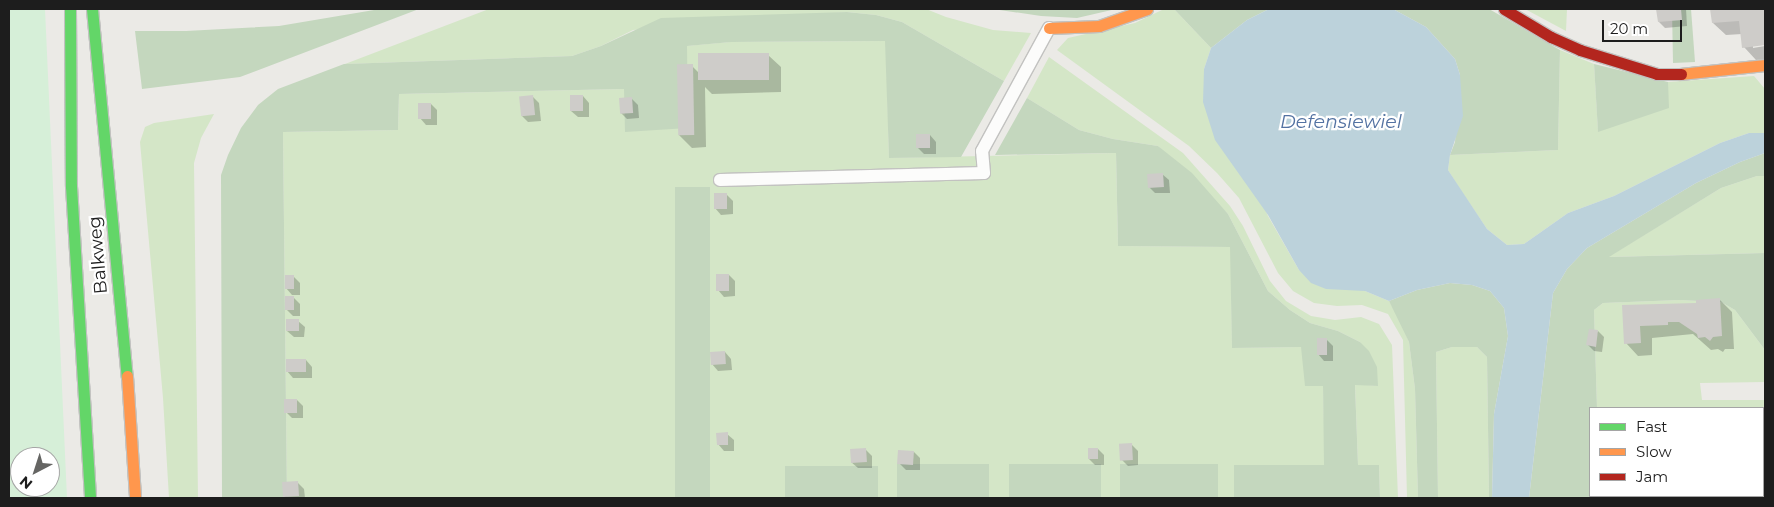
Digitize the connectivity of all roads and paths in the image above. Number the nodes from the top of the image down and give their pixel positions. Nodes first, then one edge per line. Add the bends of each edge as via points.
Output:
1 (70, 9) edge
2 (92, 9) edge
3 (1147, 9) edge
4 (1504, 9) edge
5 (1049, 28) joint
6 (1765, 65) edge
7 (720, 180) dead end
8 (90, 498) edge
9 (134, 498) edge

1 - 8 street, Balkweg via 71,186
2 - 9 street, Balkweg via 125,358
3 - 5 street via 1099,26
4 - 6 street via 1580,50 1657,74 1690,74
5 - 7 lane via 982,151 984,173

